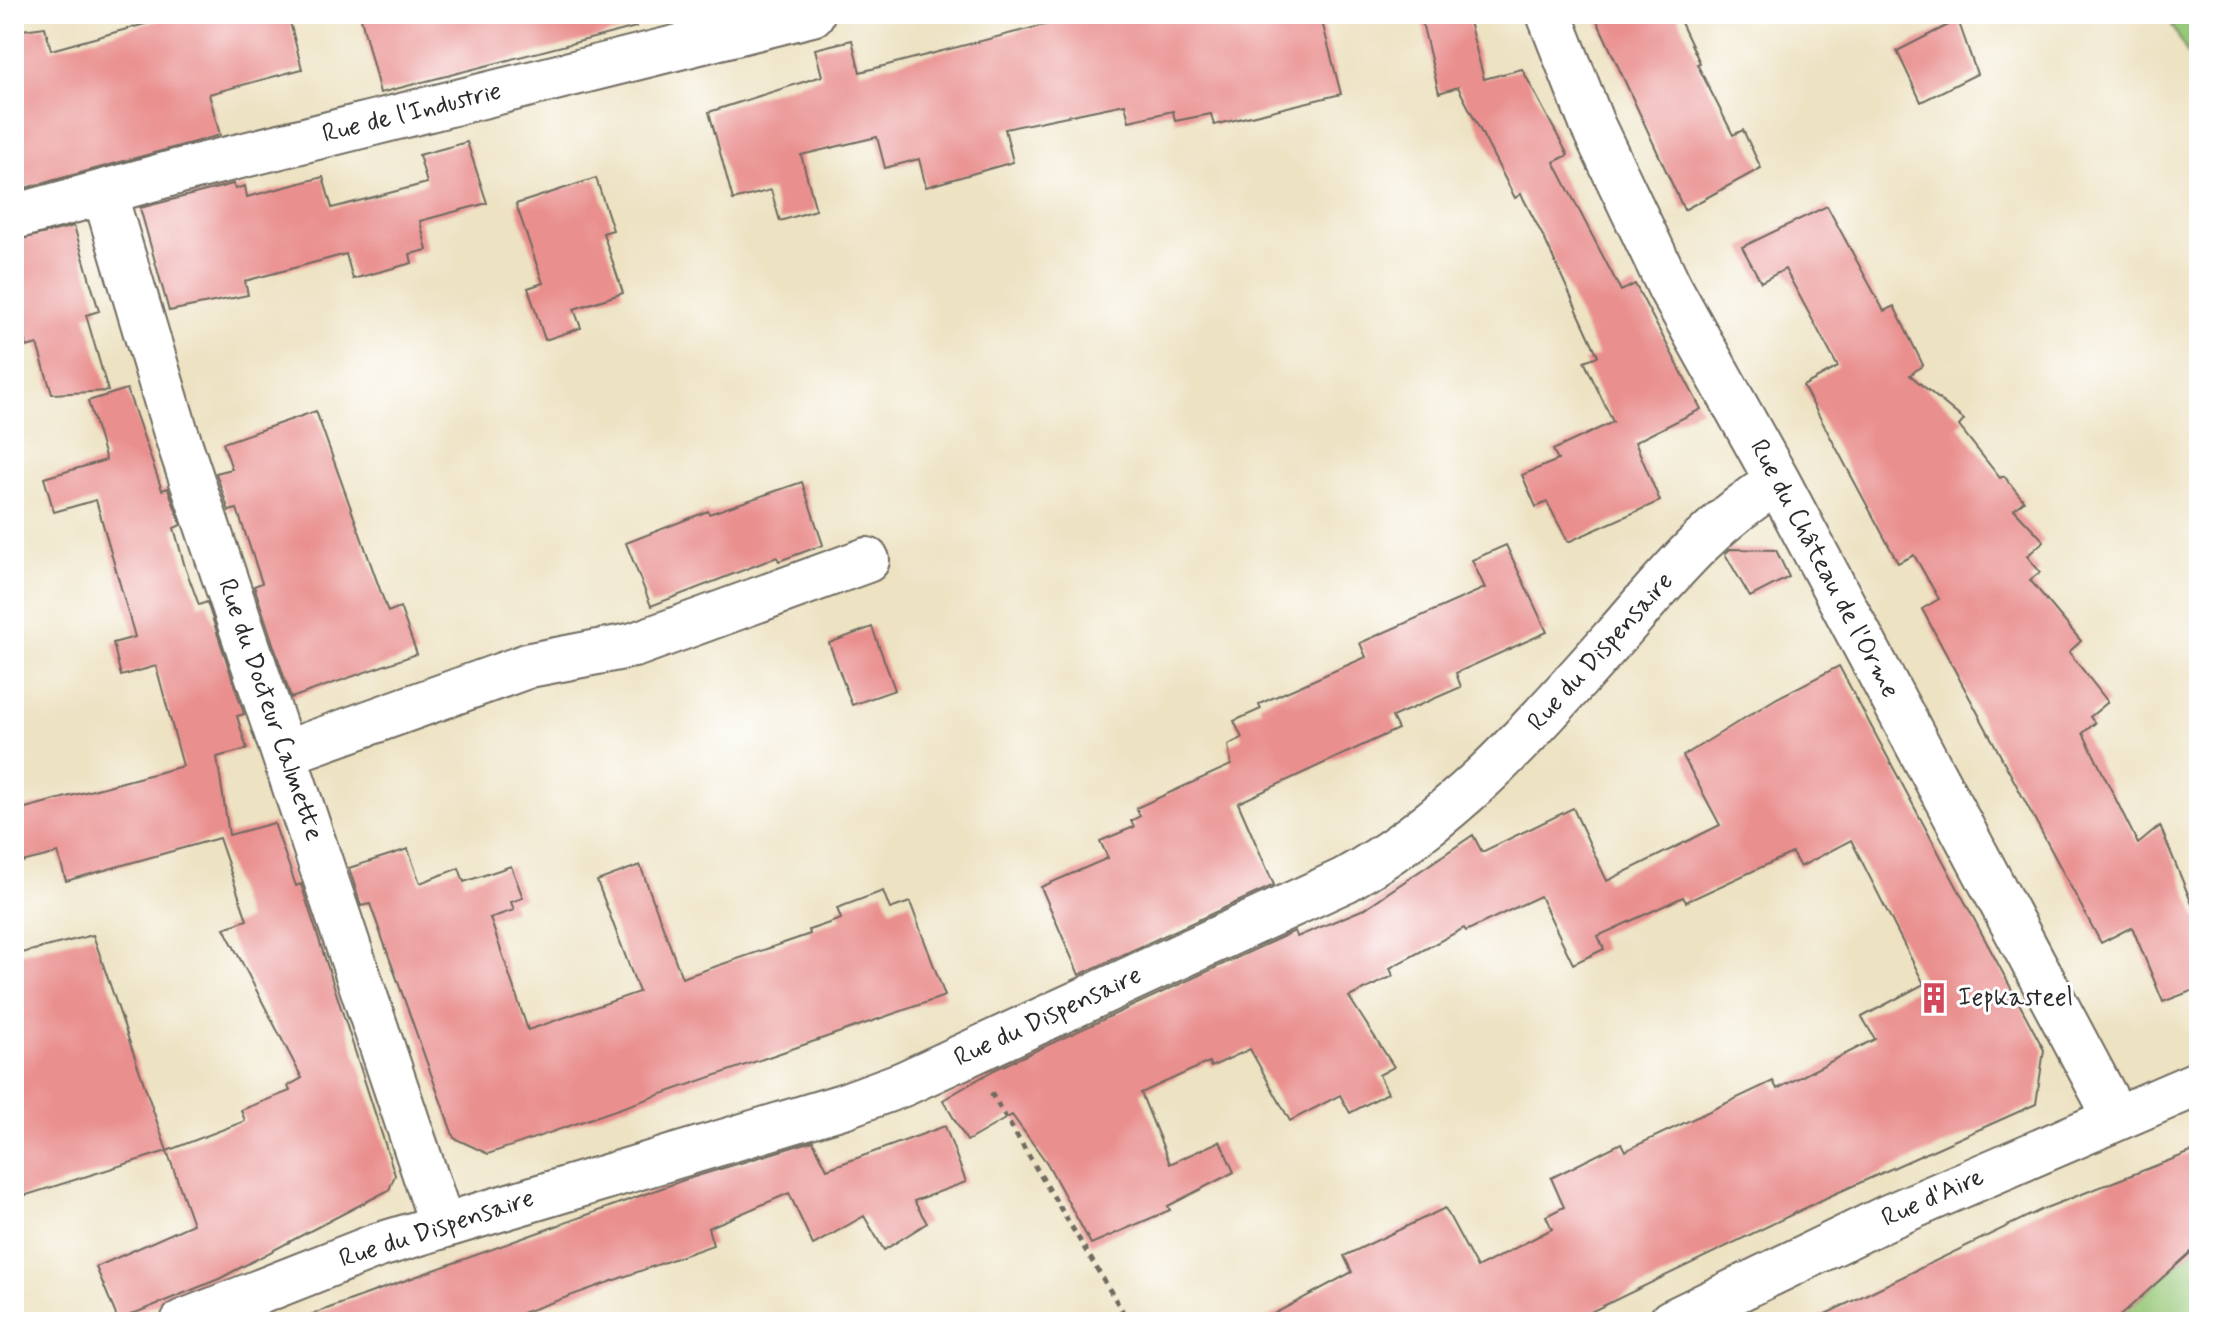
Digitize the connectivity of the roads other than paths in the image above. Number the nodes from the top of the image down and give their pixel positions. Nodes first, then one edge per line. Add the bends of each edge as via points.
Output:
1 (812, 14) edge
2 (1549, 14) edge
3 (104, 192) junction
4 (14, 217) edge
5 (1778, 482) junction
6 (867, 560) dead end
7 (285, 753) junction
8 (2199, 1083) edge
9 (2116, 1118) junction
10 (442, 1225) junction
11 (183, 1322) edge
12 (1671, 1322) edge

1 - 3 street, Rue de l'Industrie
2 - 5 street, Rue du Château de l'Orme via 1649,248
3 - 4 street, Rue de l'Industrie
3 - 7 street, Rue du Docteur Calmette via 176,433
5 - 9 street, Rue du Château de l'Orme
5 - 10 street, Rue du Dispensaire via 1718,524 1519,744 1448,812 1345,880 903,1084
6 - 7 street via 634,645 530,665
7 - 10 street, Rue du Docteur Calmette
8 - 9 street, Rue d'Aire
9 - 12 street, Rue d'Aire via 1886,1218
10 - 11 street, Rue du Dispensaire via 318,1267

